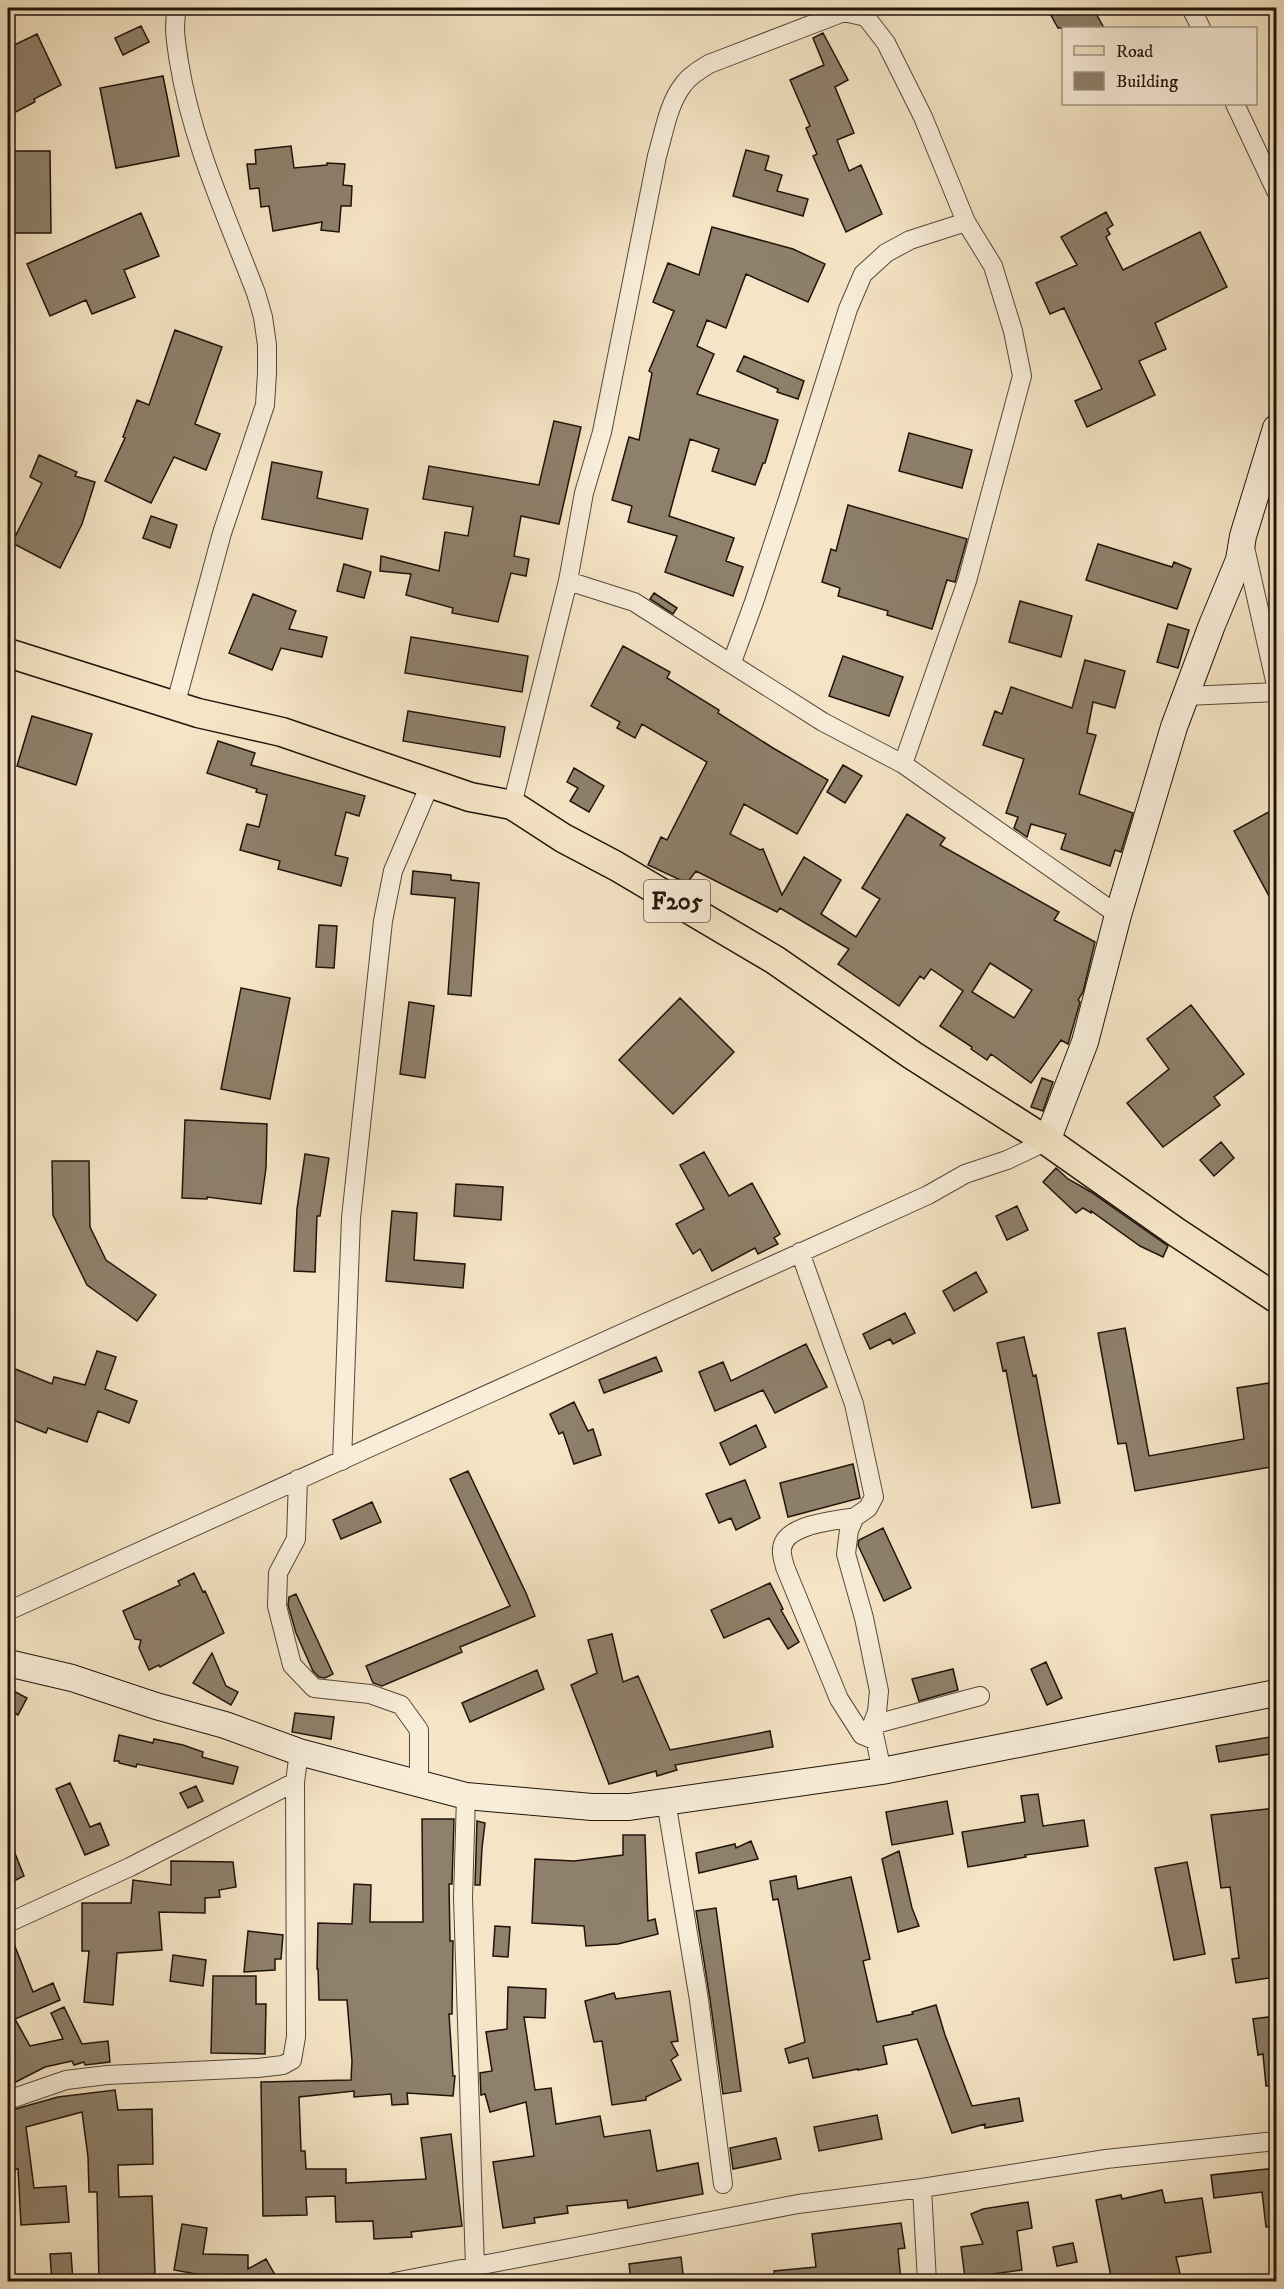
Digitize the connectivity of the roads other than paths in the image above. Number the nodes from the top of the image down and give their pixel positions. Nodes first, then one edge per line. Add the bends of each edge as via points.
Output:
1 (177, 8) edge
2 (1191, 8) edge
3 (1200, 27) edge
4 (1235, 105) edge
5 (1276, 191) edge
6 (966, 222) junction
7 (1276, 428) edge
8 (1243, 536) junction
9 (568, 581) junction
10 (8, 653) edge
11 (732, 662) junction
12 (1276, 685) edge
13 (1276, 692) edge
14 (1186, 696) junction
15 (175, 706) junction
16 (903, 764) junction
17 (431, 782) junction
18 (512, 805) junction
19 (1118, 915) junction
20 (1047, 1141) junction
21 (800, 1252) junction
22 (1276, 1298) edge
23 (342, 1461) junction
24 (298, 1479) junction
25 (855, 1517) junction
26 (8, 1611) edge
27 (8, 1663) edge
28 (1276, 1693) edge
29 (980, 1696) dead end
30 (873, 1733) junction
31 (299, 1752) junction
32 (882, 1772) junction
33 (295, 1782) junction
34 (419, 1784) junction
35 (466, 1796) junction
36 (666, 1801) junction
37 (8, 1923) edge
38 (8, 2100) edge
39 (1276, 2141) edge
40 (723, 2184) dead end
41 (922, 2188) junction
42 (475, 2267) junction
43 (394, 2282) edge
44 (927, 2282) edge

1 - 15 street via 174,25 184,94 202,157 263,317 267,373 265,405 222,532
2 - 3 street
4 - 5 street
6 - 9 street via 923,117 886,43 866,17 844,12 709,64 691,76 681,86 670,111 657,156
6 - 11 street via 910,240 886,253 863,274 848,309 782,520
6 - 16 street via 993,266 1022,376 967,582
7 - 8 street
8 - 12 street
8 - 14 street via 1239,561
9 - 11 street via 634,602
9 - 18 street
10 - 15 main road, F205
11 - 16 street via 823,722
13 - 14 street
14 - 19 street
15 - 17 main road, F205 via 282,732
16 - 19 street
17 - 18 main road, F205 via 470,797
17 - 23 street via 393,871 383,921 351,1218
18 - 20 main road, F205 via 562,838 775,960 912,1055
19 - 20 street via 1085,1042
20 - 21 street via 965,1174 928,1195
20 - 22 main road, F205
21 - 23 street
21 - 25 street via 854,1404 871,1485 873,1497 868,1508
23 - 24 street
24 - 26 street
24 - 34 street via 296,1539 278,1573 277,1606 292,1665 314,1688 370,1694 401,1705 419,1730
25 - 30 street via 846,1554 879,1691
25 - 30 street via 789,1534 781,1550 839,1699 862,1735
27 - 31 street via 72,1678
28 - 32 street
29 - 30 street
30 - 32 street
31 - 33 street
31 - 34 street
32 - 36 street
33 - 37 street via 130,1867
33 - 38 street via 296,2037 292,2060 258,2068 66,2080
34 - 35 street
35 - 36 street via 629,1808
35 - 42 street via 463,1899
36 - 40 street via 699,2000
39 - 41 street via 1106,2159
41 - 42 street via 798,2204
41 - 44 street
42 - 43 street

